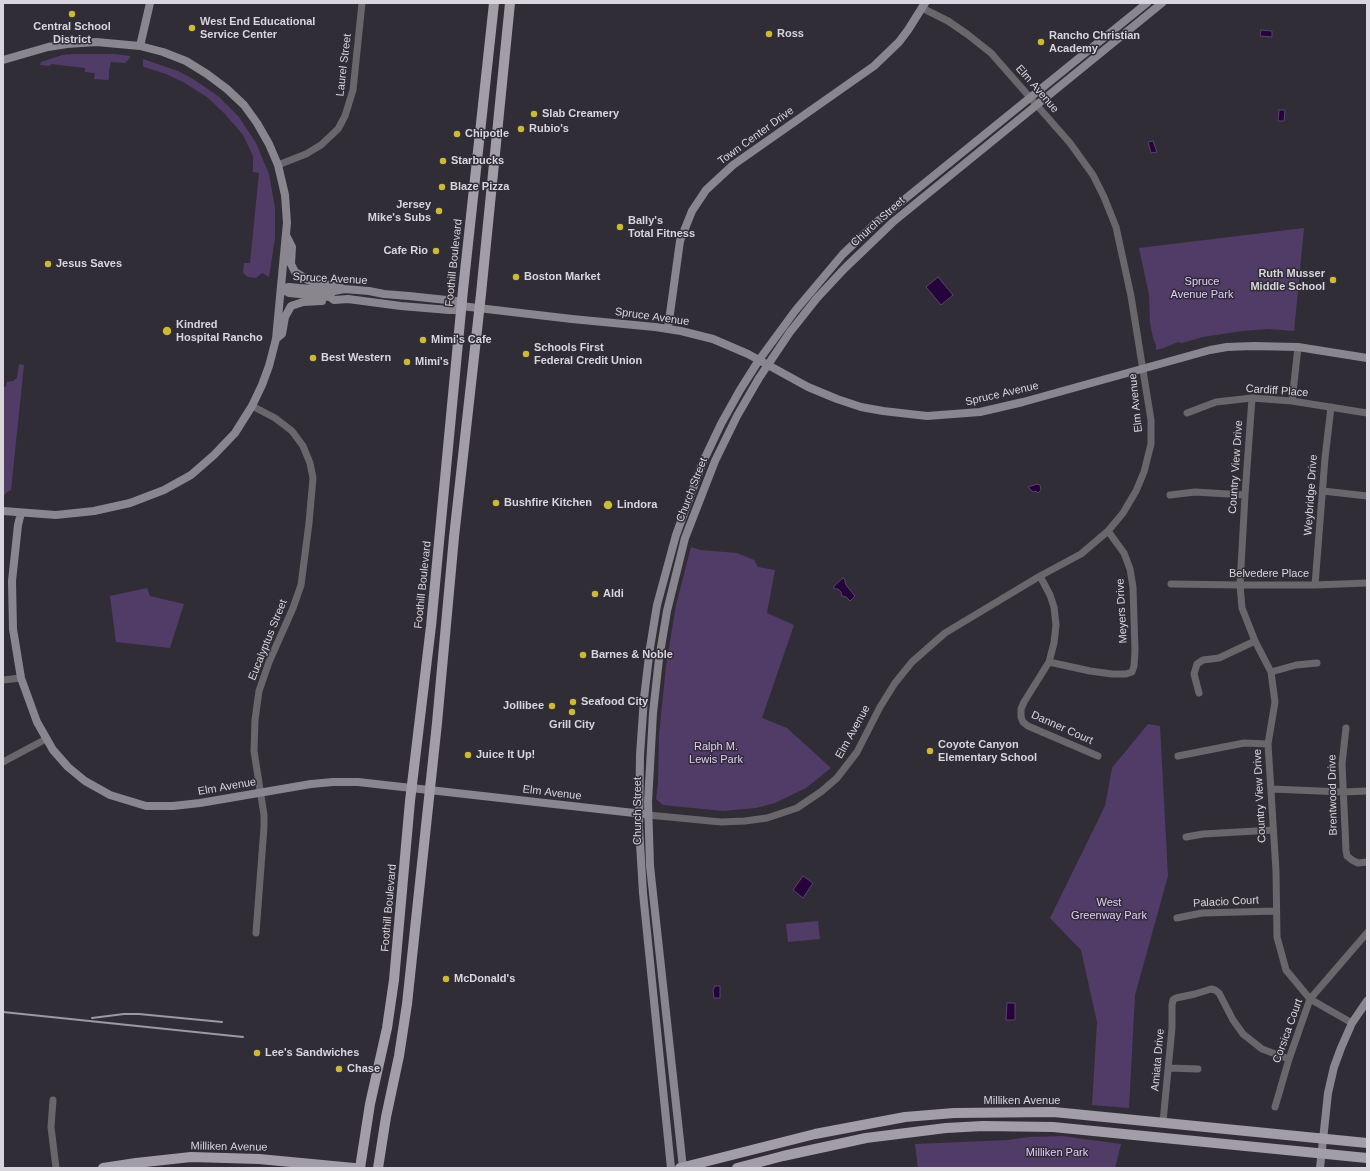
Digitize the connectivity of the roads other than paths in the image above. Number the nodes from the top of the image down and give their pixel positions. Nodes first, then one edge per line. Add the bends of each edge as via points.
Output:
1 (150, 3) edge
2 (362, 3) edge
3 (494, 3) edge
4 (510, 3) edge
5 (1147, 3) edge
6 (1162, 3) edge
7 (923, 6) edge
8 (140, 46) junction
9 (3, 60) edge
10 (1030, 98) junction
11 (1036, 105) junction
12 (278, 165) junction
13 (287, 237) junction
14 (282, 289) junction
15 (344, 289) junction
16 (334, 300) junction
17 (461, 306) junction
18 (479, 308) junction
19 (668, 328) junction
20 (276, 339) junction
21 (1298, 348) junction
22 (1367, 358) edge
23 (759, 360) junction
24 (767, 365) junction
25 (1143, 367) junction
26 (1252, 398) junction
27 (1292, 401) junction
28 (252, 406) junction
29 (1331, 407) junction
30 (1187, 413) dead end
31 (1367, 413) edge
32 (1323, 491) junction
33 (1245, 495) junction
34 (1170, 496) dead end
35 (1367, 496) edge
36 (3, 511) edge
37 (21, 513) junction
38 (1108, 531) junction
39 (676, 535) junction
40 (686, 538) junction
41 (1040, 576) junction
42 (1367, 583) edge
43 (1171, 584) dead end
44 (1240, 585) junction
45 (1315, 585) junction
46 (1255, 641) junction
47 (1049, 662) junction
48 (1317, 663) dead end
49 (1271, 672) junction
50 (21, 678) junction
51 (3, 680) edge
52 (1199, 693) dead end
53 (1346, 728) dead end
54 (46, 739) junction
55 (1268, 744) junction
56 (1098, 756) dead end
57 (1178, 756) dead end
58 (3, 762) edge
59 (412, 788) junction
60 (1271, 789) junction
61 (430, 790) junction
62 (1367, 791) edge
63 (260, 792) junction
64 (1343, 792) junction
65 (639, 814) junction
66 (648, 815) junction
67 (1273, 830) junction
68 (1186, 837) dead end
69 (1367, 862) edge
70 (1276, 911) junction
71 (1177, 918) dead end
72 (256, 932) dead end
73 (1367, 932) edge
74 (1310, 999) junction
75 (1367, 1001) edge
76 (1352, 1023) junction
77 (1289, 1059) junction
78 (1169, 1068) junction
79 (1198, 1069) dead end
80 (53, 1100) dead end
81 (1275, 1107) dead end
82 (1163, 1122) junction
83 (1322, 1139) junction
84 (1367, 1143) edge
85 (1321, 1153) junction
86 (1367, 1158) edge
87 (56, 1168) edge
88 (103, 1168) edge
89 (354, 1168) edge
90 (360, 1168) edge
91 (378, 1168) edge
92 (671, 1168) edge
93 (682, 1168) edge
94 (737, 1168) edge
95 (1320, 1168) edge

1 - 8 street
2 - 12 street, Laurel Street via 353,90 345,116 338,129 321,145
3 - 17 main road, Foothill Boulevard
4 - 18 main road
5 - 10 street, Church Street
6 - 11 street, Church Street
7 - 10 street, Elm Avenue via 985,48
7 - 19 street, Town Center Drive via 899,42 874,66 733,165 706,190 686,222 680,241
8 - 9 street via 96,42 66,44
8 - 12 street via 186,61 227,89 257,123
10 - 11 street, Elm Avenue
10 - 23 street, Church Street via 879,220 843,254 795,311
11 - 24 street, Church Street via 893,222 853,260 817,298
11 - 25 street, Elm Avenue via 1074,149 1093,175 1104,197 1116,227
12 - 13 street via 285,195
13 - 14 street
13 - 15 street via 292,247 291,264 295,272 308,280
14 - 15 street, Spruce Avenue
14 - 16 street, Spruce Avenue via 289,293 330,297
14 - 20 street
15 - 17 street, Spruce Avenue via 456,300
16 - 17 street, Spruce Avenue via 351,299 395,306 449,310 456,310
16 - 20 street via 313,300 292,306 285,317 282,334
17 - 18 street, Spruce Avenue
17 - 59 main road, Foothill Boulevard via 431,626
18 - 19 street, Spruce Avenue
18 - 61 main road
19 - 23 street, Spruce Avenue via 713,339
20 - 28 street via 269,366
21 - 22 street, Spruce Avenue
21 - 25 street, Spruce Avenue via 1227,347
21 - 27 street
23 - 24 street, Spruce Avenue
23 - 39 street, Church Street via 721,424 702,464
24 - 25 street, Spruce Avenue via 808,388 861,407 928,416 980,412
24 - 40 street, Church Street via 737,416 715,461
25 - 38 street, Elm Avenue via 1151,420 1151,444 1136,491 1123,514
26 - 27 street, Cardiff Place
26 - 30 street, Cardiff Place via 1216,402
26 - 33 street, Country View Drive
27 - 29 street, Cardiff Place
28 - 37 street via 235,433 214,455 191,474 164,490 130,503 94,510 56,515
28 - 63 street, Eucalyptus Street via 275,418 292,431 310,463 313,478 301,585 269,662 255,720 254,751
29 - 31 street, Cardiff Place
29 - 32 street, Weybridge Drive
32 - 35 street
32 - 45 street, Weybridge Drive
33 - 34 street via 1195,492
33 - 44 street, Country View Drive
36 - 37 street
37 - 50 street, Elm Avenue via 12,581 13,629
38 - 41 street, Elm Avenue via 1082,554
38 - 47 street, Meyers Drive via 1124,553 1134,587 1135,651 1132,672 1112,674
39 - 40 street
39 - 65 street, Church Street via 650,648 640,755
40 - 66 street, Church Street via 667,611 659,659 650,750
41 - 47 street via 1050,595 1056,624
41 - 66 street, Elm Avenue via 945,633 912,662 880,707 847,766 822,792 797,808 767,818 745,821 721,822
42 - 45 street, Belvedere Place
43 - 44 street, Belvedere Place
44 - 45 street, Belvedere Place
44 - 46 street, Country View Drive via 1242,608
46 - 49 street, Country View Drive
46 - 52 street via 1219,658 1203,660 1197,664 1194,674
47 - 56 street, Danner Court via 1024,702 1021,709 1023,722
48 - 49 street via 1296,665
49 - 55 street, Country View Drive via 1275,702
50 - 51 street
50 - 54 street, Elm Avenue
53 - 64 street, Brentwood Drive via 1342,764
54 - 58 street
54 - 63 street, Elm Avenue via 68,767 85,781 110,795 146,806 200,803
55 - 57 street via 1244,743
55 - 60 street, Country View Drive
59 - 61 street, Elm Avenue
59 - 63 street, Elm Avenue via 364,782 333,782
59 - 90 main road, Foothill Boulevard via 391,1008 370,1104
60 - 64 street
60 - 67 street, Country View Drive
61 - 65 street, Elm Avenue
61 - 91 main road via 405,1019
62 - 64 street
63 - 72 street, Eucalyptus Street via 264,828
64 - 69 street, Brentwood Drive via 1347,856 1358,863
65 - 66 street, Elm Avenue
65 - 92 street, Church Street via 643,893
66 - 93 street, Church Street via 650,866
67 - 68 street
67 - 70 street, Country View Drive
70 - 71 street, Palacio Court via 1202,913
70 - 74 street, Country View Drive via 1277,937 1286,970
73 - 74 street, Corsica Court
74 - 76 street, Country View Drive
74 - 77 street, Corsica Court
75 - 76 street
76 - 83 street via 1334,1067
77 - 78 street, Amiata Drive via 1262,1049 1243,1034 1219,993 1211,989 1173,1000
77 - 81 street, Corsica Court
78 - 79 street
78 - 82 street, Amiata Drive
80 - 87 street via 50,1127
82 - 83 main road, Milliken Avenue
82 - 93 main road, Milliken Avenue via 1039,1111 954,1113 905,1118 815,1134
83 - 84 main road, Milliken Avenue
83 - 85 street
85 - 86 main road
85 - 94 main road via 1053,1127 983,1126 866,1138
85 - 95 street
88 - 89 main road, Milliken Avenue via 191,1157 259,1159

